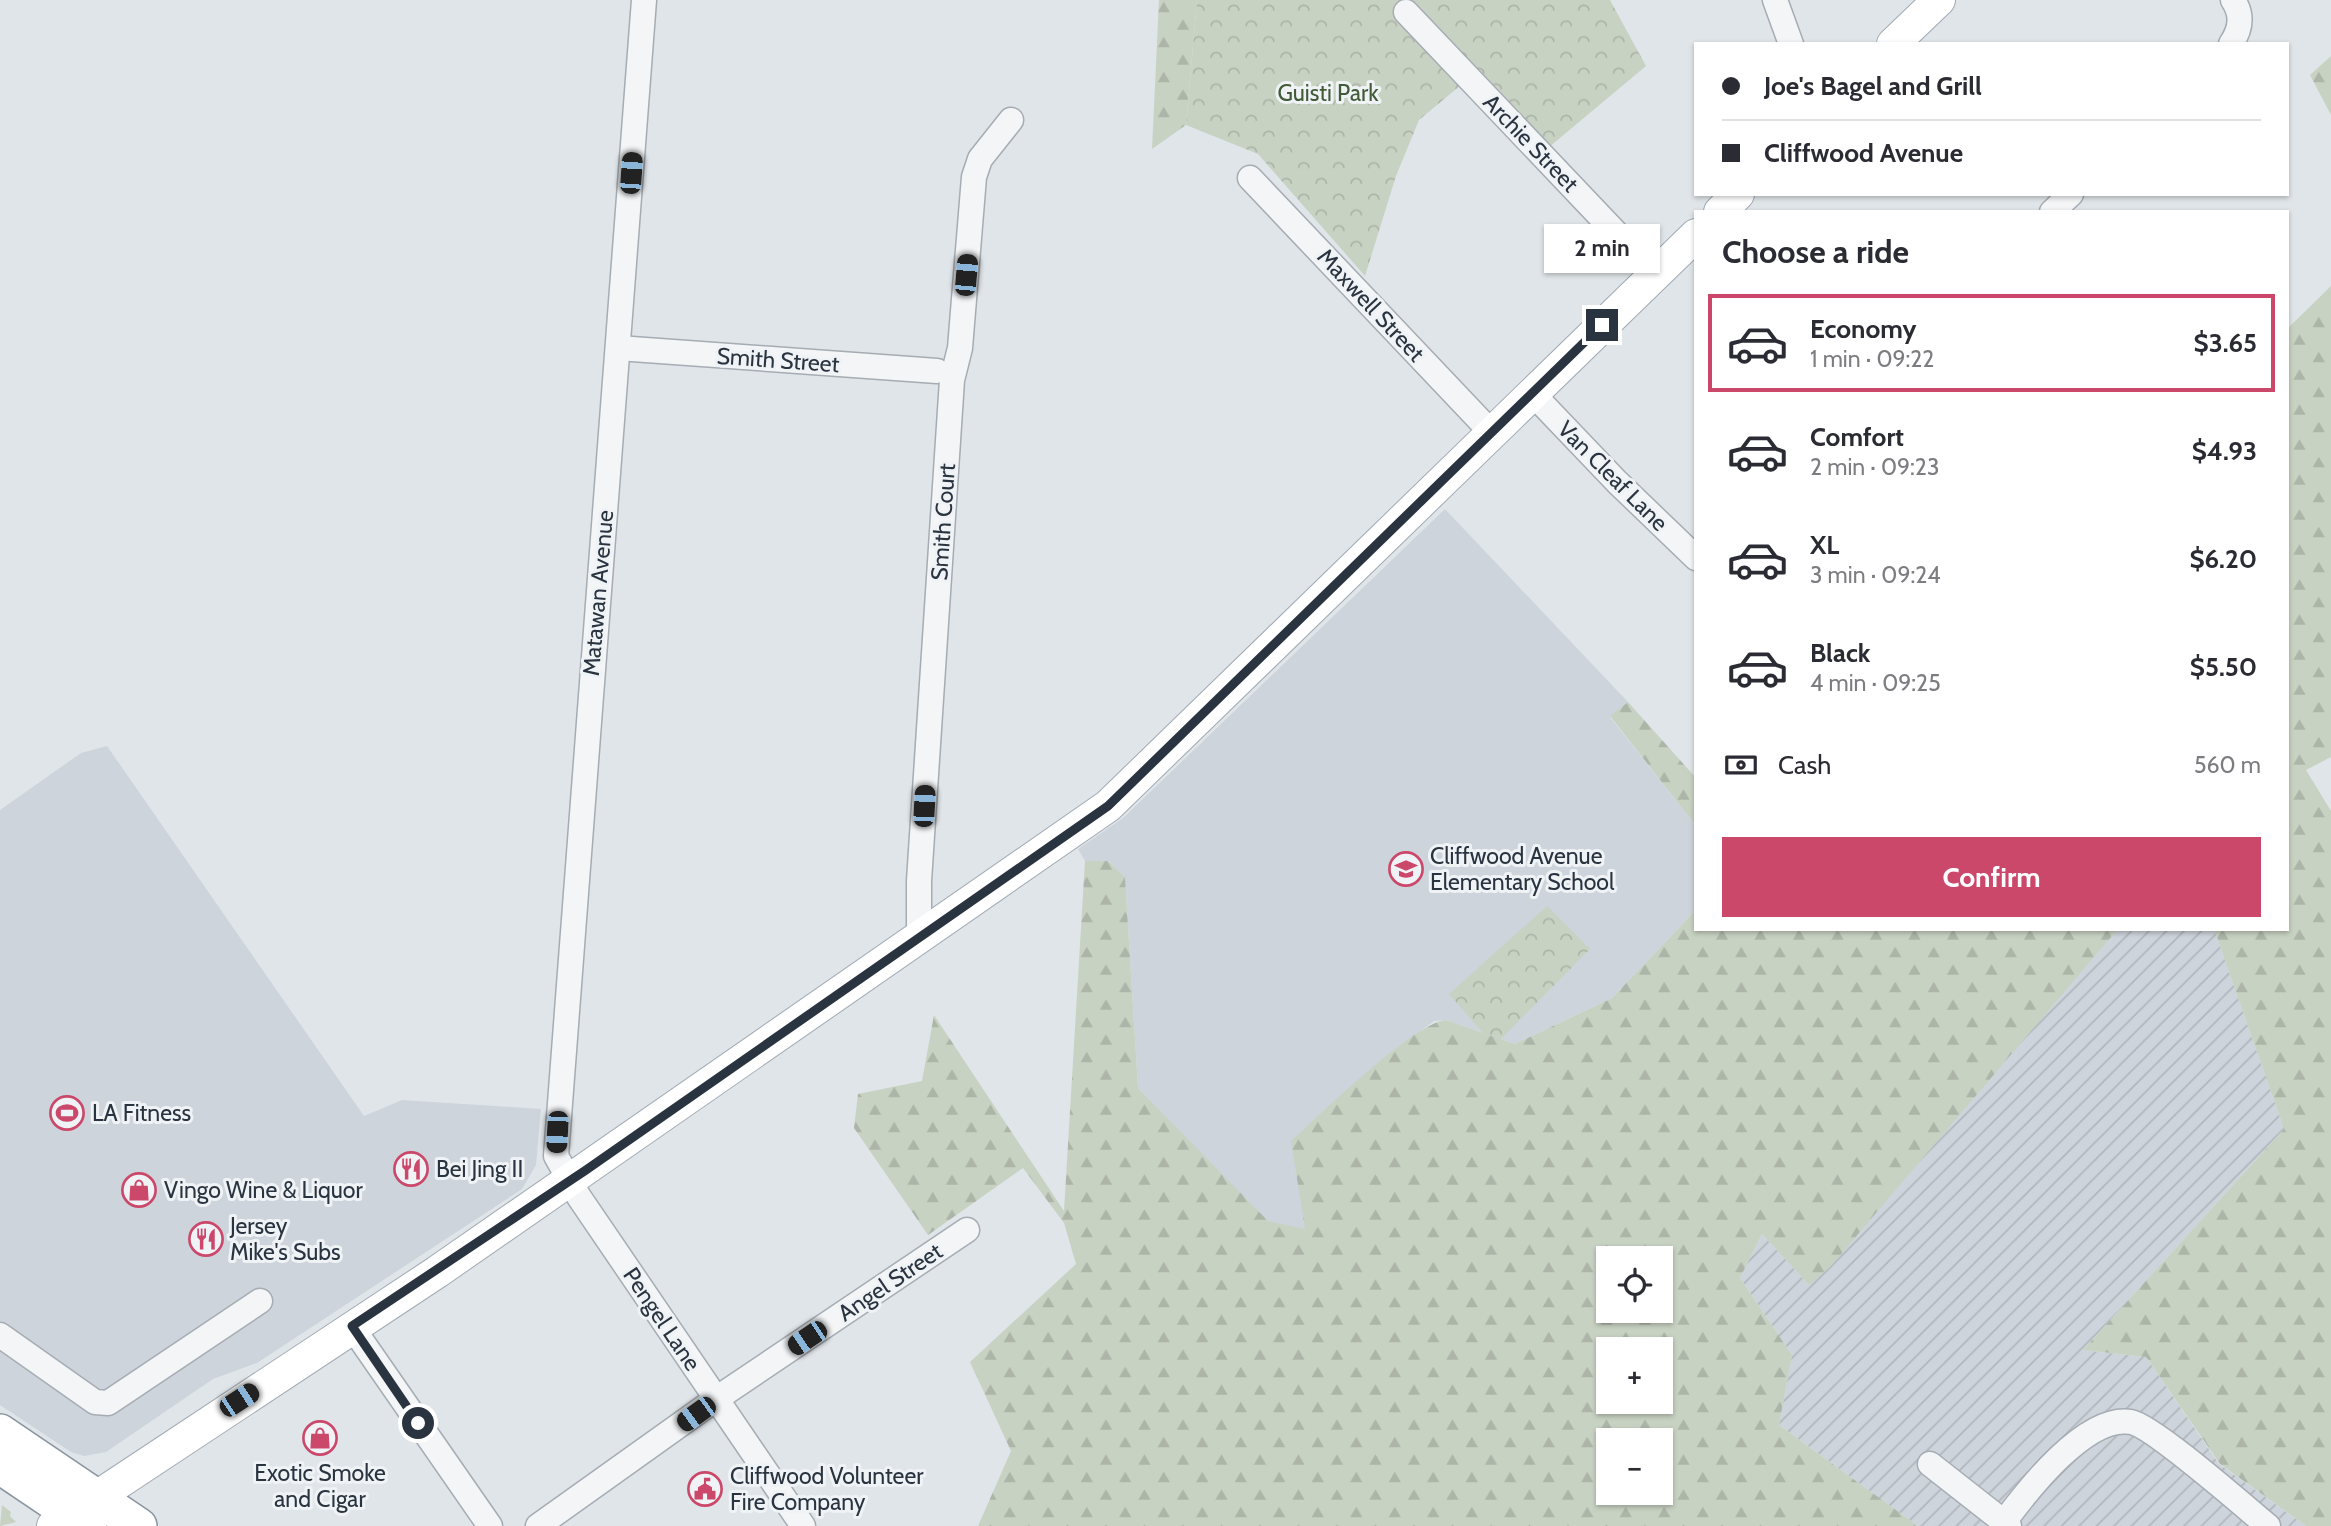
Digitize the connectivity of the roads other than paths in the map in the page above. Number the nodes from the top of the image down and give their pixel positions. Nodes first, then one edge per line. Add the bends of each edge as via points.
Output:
1 (644, 0) edge
2 (1774, 0) edge
3 (1939, 0) edge
4 (2233, 0) edge
5 (1406, 12) dead end
6 (1790, 42) edge
7 (1894, 42) edge
8 (2232, 42) edge
9 (1011, 120) dead end
10 (1250, 178) dead end
11 (1736, 196) edge
12 (2069, 196) edge
13 (1722, 210) edge
14 (2054, 210) edge
15 (1694, 237) edge
16 (1655, 274) junction
17 (618, 348) junction
18 (937, 370) dead end
19 (1532, 393) junction
20 (1492, 432) junction
21 (1694, 556) edge
22 (919, 936) junction
23 (569, 1182) junction
24 (967, 1230) dead end
25 (260, 1301) dead end
26 (352, 1326) junction
27 (0, 1335) edge
28 (716, 1399) junction
29 (0, 1432) edge
30 (1930, 1464) dead end
31 (0, 1466) edge
32 (78, 1516) edge
33 (2006, 1524) edge
34 (139, 1526) edge
35 (490, 1526) edge
36 (538, 1526) edge
37 (803, 1526) edge
38 (2268, 1526) edge

1 - 17 street, Matawan Avenue
2 - 6 street
3 - 7 main road
4 - 8 street via 2240,18
5 - 16 street, Archie Street
9 - 22 street, Smith Court via 980,159 974,177 961,348 952,380
10 - 20 street, Maxwell Street
11 - 13 main road
12 - 14 street
15 - 16 main road
16 - 19 main road
17 - 18 street, Smith Street
17 - 23 street, Matawan Avenue via 559,1083 555,1156
19 - 20 main road
19 - 21 street, Van Cleaf Lane
20 - 22 main road via 1108,806
22 - 23 main road
23 - 26 main road
23 - 28 street, Pengel Lane
24 - 28 street, Angel Street
25 - 27 street via 108,1404 94,1402
26 - 32 main road
26 - 35 street
28 - 36 street, Angel Street
28 - 37 street, Pengel Lane
29 - 32 highway
30 - 33 street
31 - 32 highway
32 - 34 highway
33 - 38 street via 2037,1478 2083,1439 2104,1426 2131,1422 2162,1440

